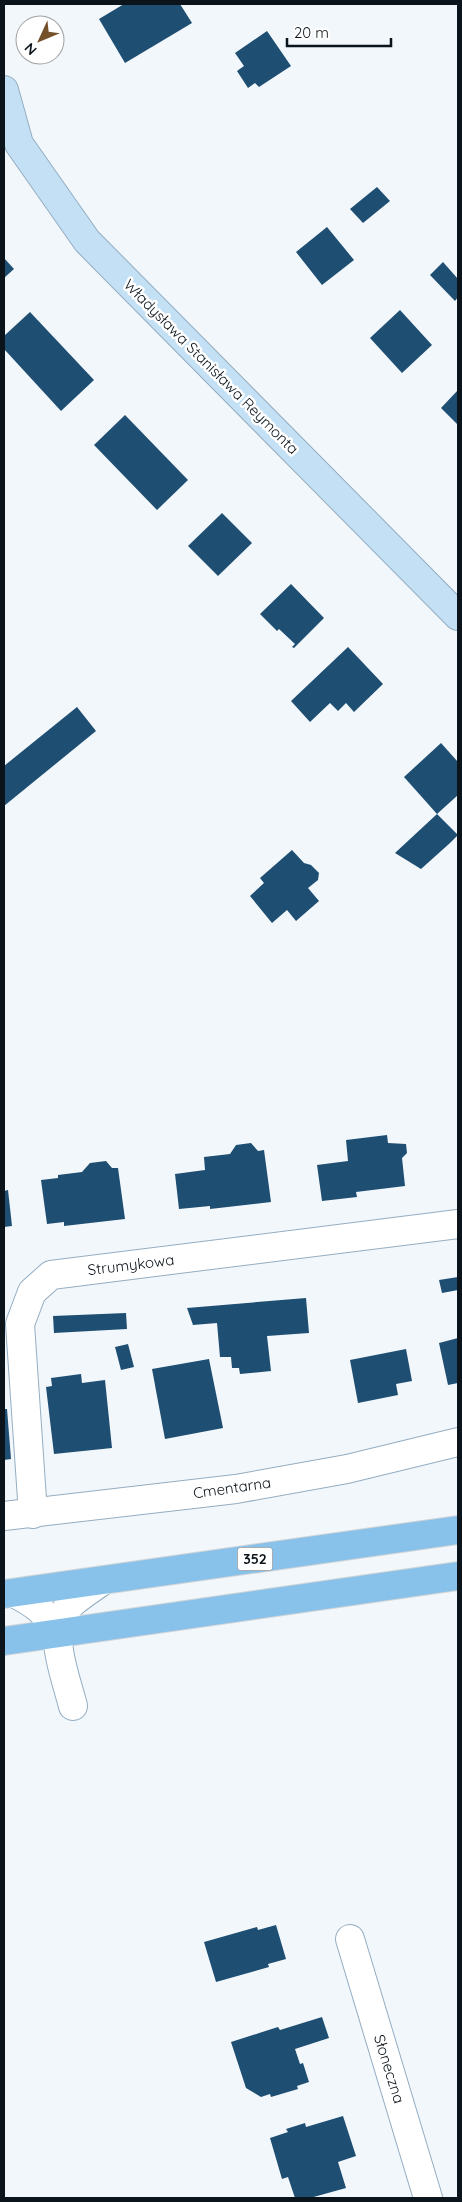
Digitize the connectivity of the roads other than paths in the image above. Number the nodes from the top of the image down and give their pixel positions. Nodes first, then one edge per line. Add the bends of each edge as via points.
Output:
1 (4, 90) edge
2 (458, 616) edge
3 (458, 1224) edge
4 (458, 1442) edge
5 (33, 1514) junction
6 (4, 1516) edge
7 (458, 1530) edge
8 (458, 1576) edge
9 (102, 1581) junction
10 (9, 1594) edge
11 (58, 1634) junction
12 (4, 1641) edge
13 (73, 1706) dead end
14 (350, 1939) dead end
15 (428, 2198) edge

1 - 2 street, Władysława Stanisława Reymonta via 19,144 87,241
3 - 5 street, Strumykowa via 51,1274 32,1292 20,1324
4 - 5 street, Cmentarna via 347,1469 236,1489
5 - 6 street, Cmentarna
7 - 9 main road, 352
8 - 11 main road
9 - 10 main road, 352
9 - 11 street via 61,1617
10 - 11 street via 38,1606
11 - 12 main road
11 - 13 street
14 - 15 street, Słoneczna

